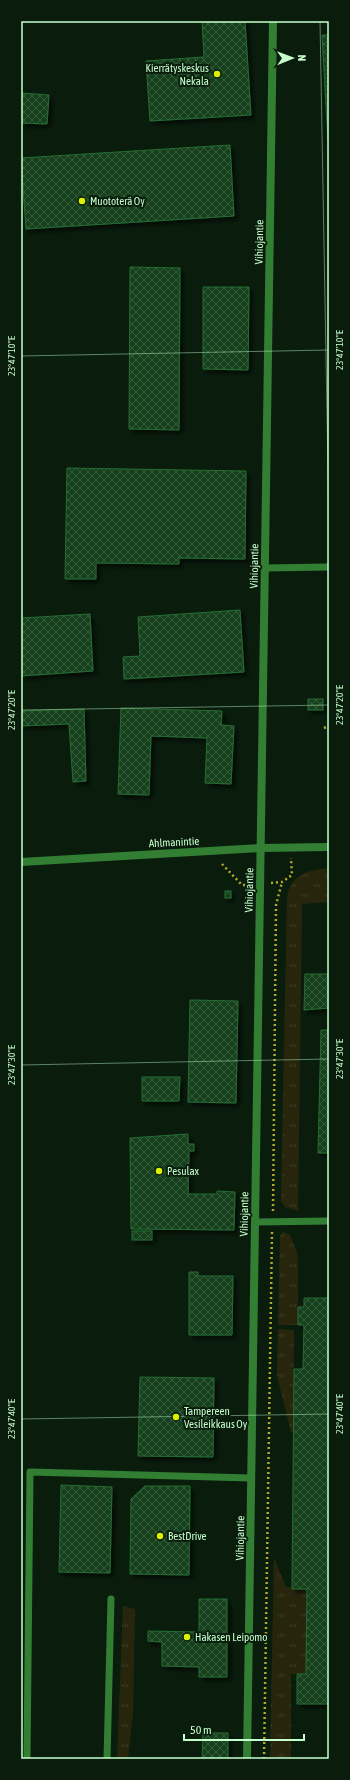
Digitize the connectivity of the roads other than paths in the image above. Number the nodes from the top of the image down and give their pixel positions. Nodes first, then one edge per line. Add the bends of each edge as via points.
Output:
1 (273, 21) edge
2 (329, 567) edge
3 (265, 568) junction
4 (329, 847) edge
5 (260, 848) junction
6 (21, 862) edge
7 (255, 1222) junction
8 (329, 1222) edge
9 (252, 1478) junction
10 (21, 1580) edge
11 (29, 1580) junction
12 (111, 1599) dead end
13 (27, 1759) edge
14 (107, 1759) edge
15 (247, 1759) edge

1 - 3 street, Vihiojantie
2 - 3 lane
3 - 5 street, Vihiojantie
4 - 5 street, Ahlmanintie
5 - 6 street, Ahlmanintie
5 - 7 street, Vihiojantie
7 - 8 lane
7 - 9 street, Vihiojantie
9 - 11 lane via 30,1472
9 - 15 street, Vihiojantie
10 - 11 lane
11 - 13 lane
12 - 14 lane

